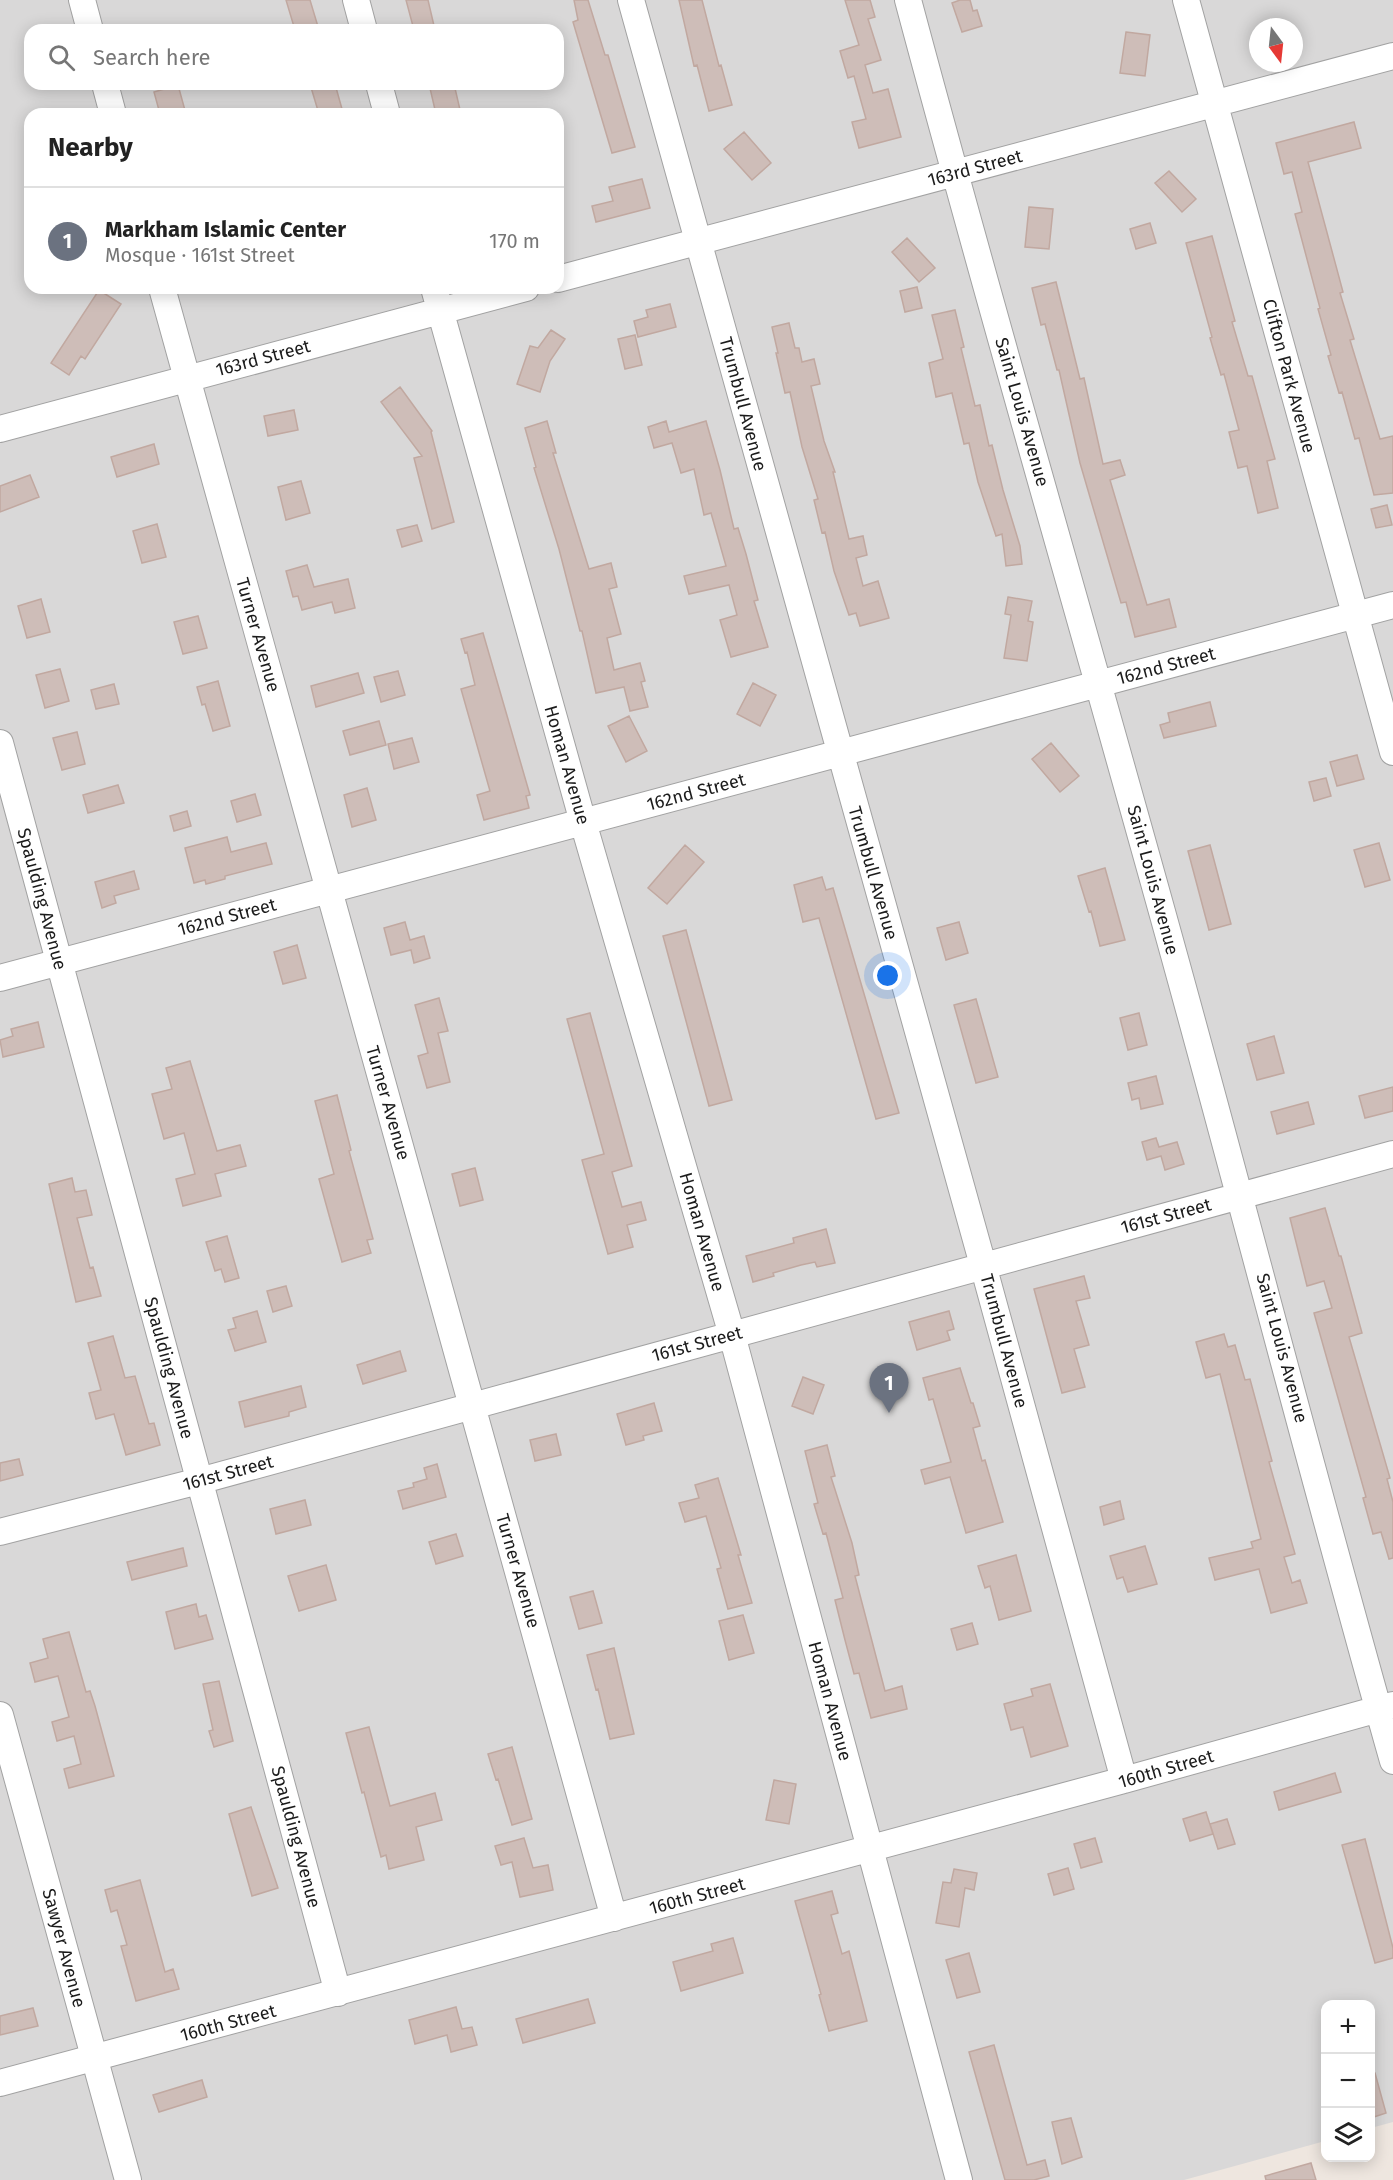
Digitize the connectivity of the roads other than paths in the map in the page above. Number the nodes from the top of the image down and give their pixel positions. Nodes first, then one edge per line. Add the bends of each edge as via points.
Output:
1 (82, 0) edge
2 (356, 0) edge
3 (630, 0) edge
4 (908, 0) edge
5 (1186, 0) edge
6 (88, 24) edge
7 (362, 24) edge
8 (1393, 56) edge
9 (107, 90) edge
10 (381, 90) edge
11 (1214, 104) junction
12 (111, 108) edge
13 (385, 108) edge
14 (954, 173) junction
15 (698, 242) junction
16 (564, 277) edge
17 (164, 294) edge
18 (477, 294) edge
19 (437, 299) edge
20 (187, 379) junction
21 (0, 429) edge
22 (1393, 605) edge
23 (1355, 615) junction
24 (1099, 684) junction
25 (0, 743) edge
26 (1393, 752) edge
27 (839, 754) junction
28 (583, 822) junction
29 (329, 890) junction
30 (59, 962) junction
31 (0, 978) edge
32 (1393, 1154) edge
33 (1241, 1196) junction
34 (983, 1265) junction
35 (732, 1335) junction
36 (472, 1406) junction
37 (199, 1481) junction
38 (0, 1532) edge
39 (1386, 1707) edge
40 (0, 1715) edge
41 (1393, 1761) edge
42 (1124, 1780) junction
43 (869, 1849) junction
44 (614, 1918) junction
45 (338, 1993) junction
46 (95, 2058) junction
47 (0, 2083) edge
48 (128, 2180) edge
49 (958, 2180) edge

1 - 6 street
2 - 7 street
3 - 15 street, Trumbull Avenue
4 - 14 street, Saint Louis Avenue
5 - 11 street, Clifton Park Avenue
8 - 11 street, 163rd Street
9 - 12 street
10 - 13 street
11 - 14 street, 163rd Street
11 - 23 street, Clifton Park Avenue
14 - 15 street, 163rd Street
14 - 24 street, Saint Louis Avenue
15 - 16 street, 163rd Street
15 - 27 street, Trumbull Avenue
17 - 20 street, Turner Avenue
18 - 19 street, 163rd Street
19 - 20 street, 163rd Street
19 - 28 street, Homan Avenue
20 - 21 street, 163rd Street
20 - 29 street, Turner Avenue
22 - 23 street, 162nd Street
23 - 24 street, 162nd Street
23 - 26 street, Clifton Park Avenue
24 - 27 street, 162nd Street
24 - 33 street, Saint Louis Avenue
25 - 30 street, Spaulding Avenue
27 - 28 street, 162nd Street
27 - 34 street, Trumbull Avenue
28 - 29 street, 162nd Street
28 - 35 street, Homan Avenue
29 - 30 street, 162nd Street
29 - 36 street, Turner Avenue
30 - 31 street, 162nd Street
30 - 37 street, Spaulding Avenue
32 - 33 street, 161st Street
33 - 34 street, 161st Street
33 - 39 street, Saint Louis Avenue
34 - 35 street, 161st Street
34 - 42 street, Trumbull Avenue
35 - 36 street, 161st Street
35 - 43 street, Homan Avenue
36 - 37 street, 161st Street
36 - 44 street, Turner Avenue
37 - 38 street, 161st Street
37 - 45 street, Spaulding Avenue
39 - 41 street, Saint Louis Avenue
39 - 42 street, 160th Street
40 - 46 street, Sawyer Avenue
42 - 43 street, 160th Street
43 - 44 street, 160th Street
43 - 49 street, Homan Avenue
44 - 45 street, 160th Street
45 - 46 street, 160th Street
46 - 47 street, 160th Street
46 - 48 street, Sawyer Avenue

